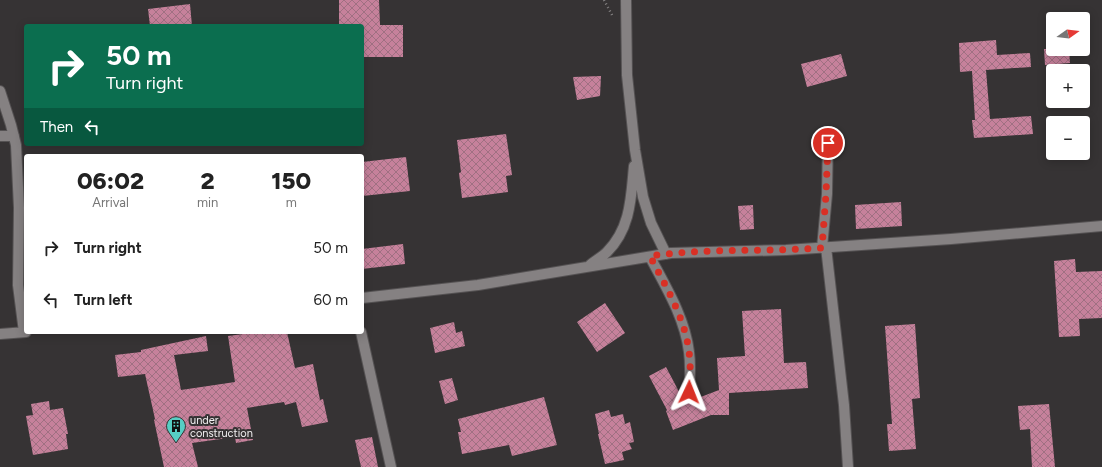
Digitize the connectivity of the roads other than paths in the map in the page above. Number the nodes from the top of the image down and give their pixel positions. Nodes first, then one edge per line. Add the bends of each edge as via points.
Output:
1 (626, 0) edge
2 (0, 91) edge
3 (828, 135) dead end
4 (0, 136) edge
5 (14, 136) junction
6 (635, 150) junction
7 (1102, 226) edge
8 (824, 247) junction
9 (666, 254) junction
10 (650, 256) junction
11 (588, 266) junction
12 (364, 298) edge
13 (24, 325) edge
14 (24, 332) edge
15 (0, 334) edge
16 (361, 334) edge
17 (689, 392) dead end
18 (391, 467) edge
19 (848, 467) edge

1 - 6 street via 627,75
2 - 5 street
3 - 8 street
4 - 5 street
5 - 13 street via 19,208 18,285
6 - 9 street via 643,197 651,223
6 - 11 street via 631,204 626,224 607,252
7 - 8 street
8 - 9 street
8 - 19 street via 844,405
9 - 10 street
10 - 11 street
10 - 17 street via 682,322 689,351
11 - 12 street via 478,285
14 - 15 street
16 - 18 street

